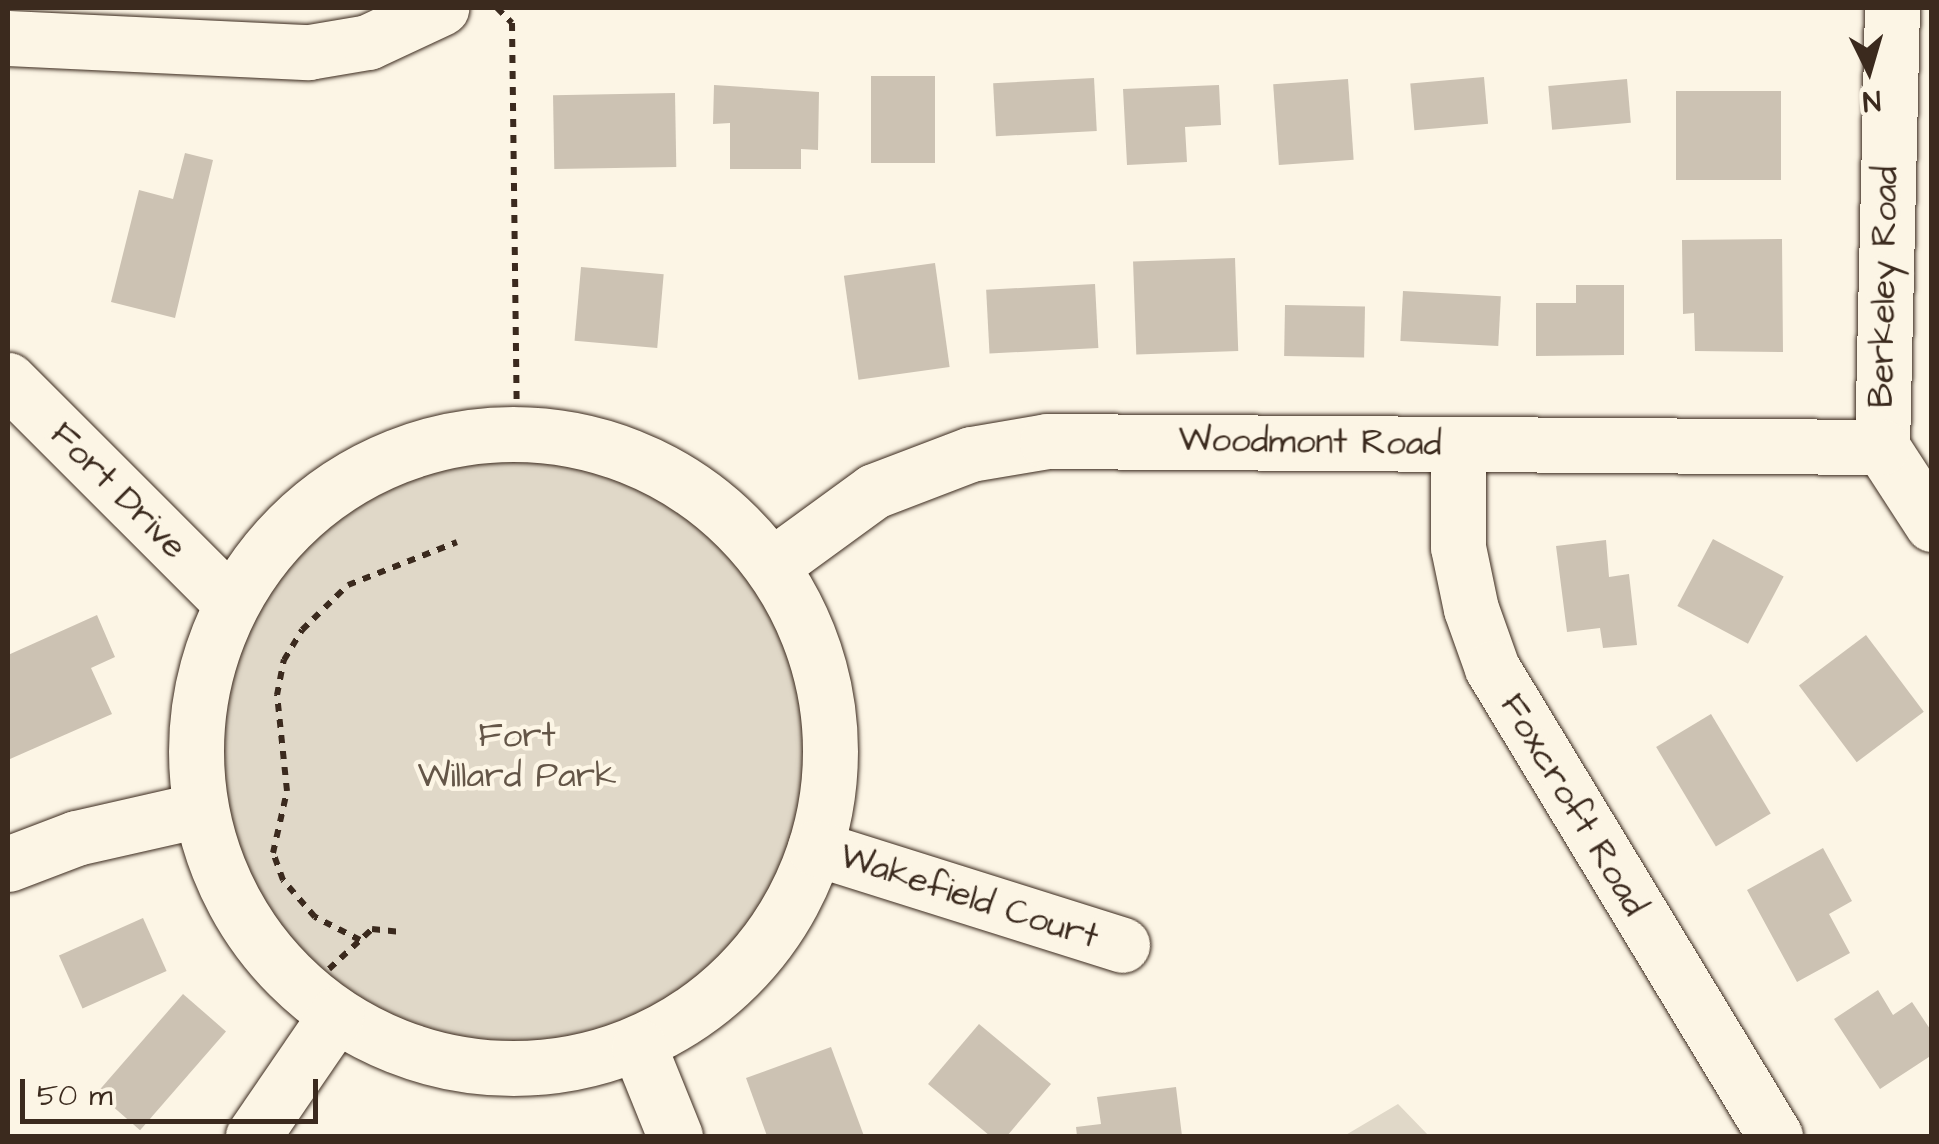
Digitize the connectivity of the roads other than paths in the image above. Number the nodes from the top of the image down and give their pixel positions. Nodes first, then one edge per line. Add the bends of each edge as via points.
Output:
1 (442, 8) edge
2 (1892, 8) edge
3 (8, 38) edge
4 (8, 380) edge
5 (1458, 444) junction
6 (1882, 447) junction
7 (1932, 524) edge
8 (770, 566) junction
9 (230, 601) junction
10 (199, 810) junction
11 (815, 848) junction
12 (8, 864) edge
13 (1122, 946) dead end
14 (320, 1005) junction
15 (639, 1047) junction
16 (253, 1136) edge
17 (676, 1136) edge
18 (1776, 1136) edge

1 - 3 street via 368,42 308,52
2 - 6 street, Berkeley Road
4 - 9 street, Fort Drive
5 - 6 street, Woodmont Road
5 - 8 street, Woodmont Road via 1094,439 972,454 874,491
5 - 18 street, Foxcroft Road via 1458,547 1492,668
6 - 7 street
8 - 9 street via 708,501 655,468 518,430 415,449 345,481 273,542
8 - 11 street via 812,640 826,697 830,773
9 - 10 street via 202,688
10 - 12 street via 76,838
10 - 14 street via 230,894
11 - 13 street, Wakefield Court
11 - 15 street via 781,919 752,959 712,998
14 - 15 street via 409,1050 484,1067 566,1064
14 - 16 street
15 - 17 street

